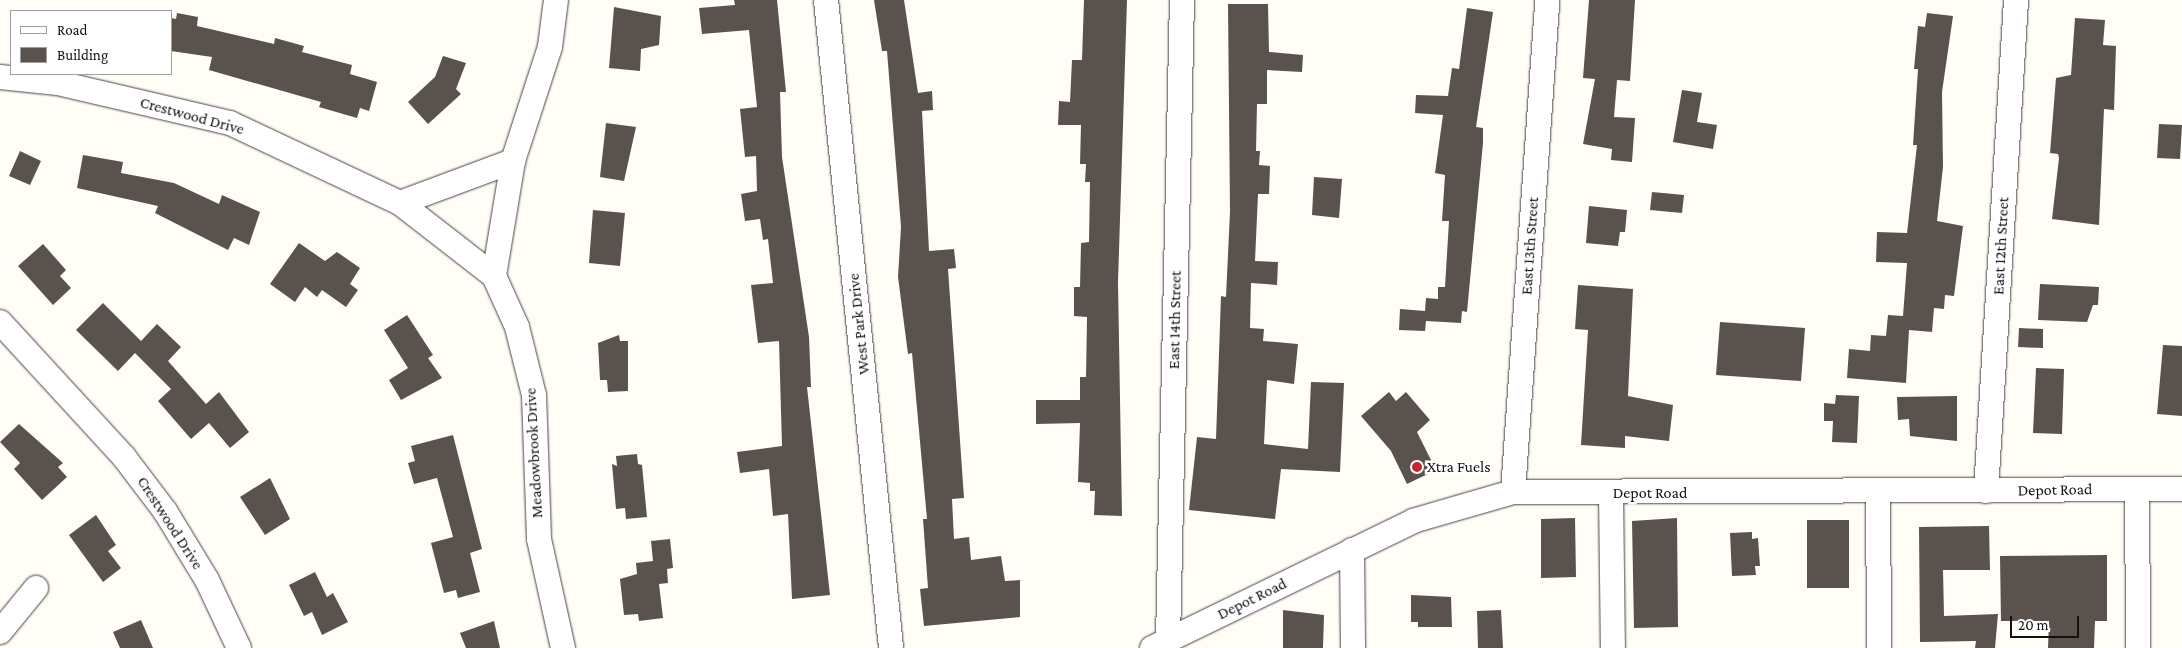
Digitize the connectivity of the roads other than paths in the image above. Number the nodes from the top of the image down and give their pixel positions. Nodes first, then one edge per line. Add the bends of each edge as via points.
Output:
1 (556, 0) edge
2 (826, 0) edge
3 (1182, 0) edge
4 (1547, 0) edge
5 (2016, 0) edge
6 (0, 77) edge
7 (513, 161) junction
8 (400, 203) junction
9 (494, 276) junction
10 (0, 322) edge
11 (2182, 489) edge
12 (2137, 490) junction
13 (1986, 491) junction
14 (1512, 492) junction
15 (1878, 492) junction
16 (1611, 493) junction
17 (1352, 550) junction
18 (36, 588) dead end
19 (0, 632) edge
20 (1160, 644) edge
21 (239, 648) edge
22 (563, 648) edge
23 (891, 648) edge
24 (1353, 648) edge
25 (1613, 648) edge
26 (1879, 648) edge
27 (2138, 648) edge

1 - 7 street via 550,47
2 - 23 street, West Park Drive
3 - 20 street, East 14th Street
4 - 14 street, East 13th Street
5 - 13 street, East 12th Street
6 - 8 street, Crestwood Drive via 58,83 230,124
7 - 8 street
7 - 9 street
8 - 9 street, Crestwood Drive
9 - 22 street, Meadowbrook Drive via 517,327 534,394 539,539
10 - 21 street, Crestwood Drive via 124,456 166,511 207,580
11 - 12 street, Depot Road
12 - 13 street, Depot Road
12 - 27 street
13 - 15 street, Depot Road
14 - 16 street, Depot Road
14 - 17 street, Depot Road via 1413,521
15 - 16 street, Depot Road
15 - 26 street
16 - 25 street
17 - 20 street, Depot Road
17 - 24 street
18 - 19 street

